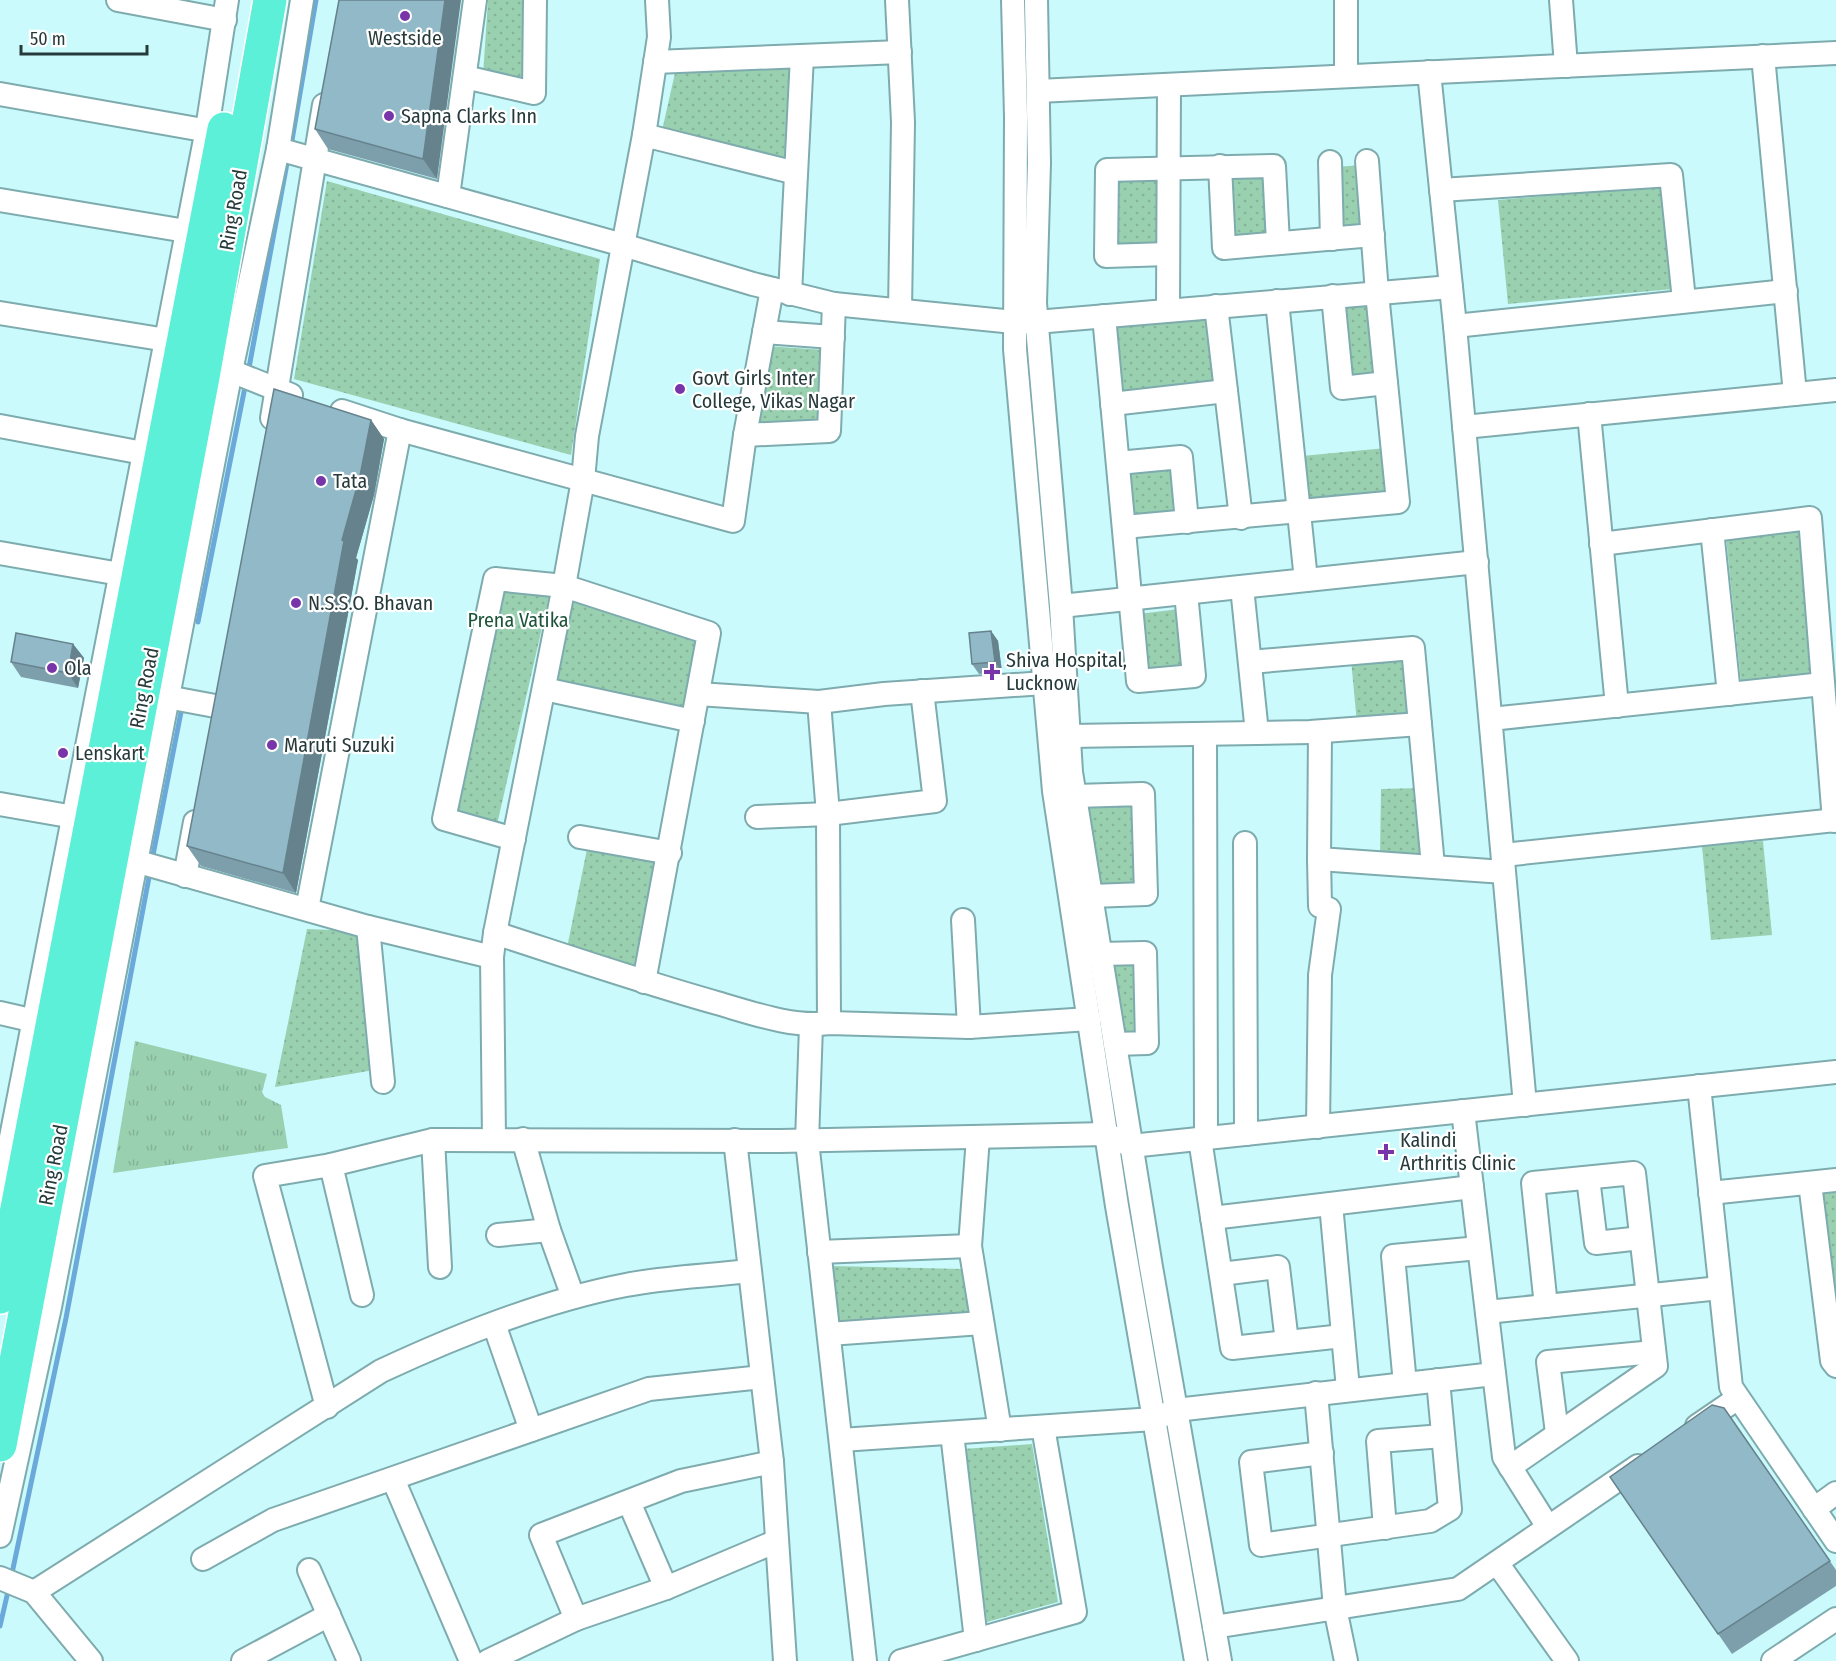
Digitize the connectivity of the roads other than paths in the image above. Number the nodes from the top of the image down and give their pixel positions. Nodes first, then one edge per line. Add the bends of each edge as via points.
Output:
1 (118, 0) edge
2 (270, 0) edge
3 (302, 0) edge
4 (475, 0) edge
5 (535, 0) edge
6 (657, 0) edge
7 (897, 0) edge
8 (1013, 0) edge
9 (1036, 0) edge
10 (1346, 0) edge
11 (1561, 0) edge
12 (233, 7) edge
13 (900, 52) junction
14 (1836, 52) edge
15 (802, 56) junction
16 (1763, 56) junction
17 (655, 62) junction
18 (1566, 66) junction
19 (1429, 72) junction
20 (1346, 76) junction
21 (465, 77) junction
22 (328, 80) edge
23 (1169, 85) junction
24 (1038, 91) junction
25 (0, 94) edge
26 (215, 131) junction
27 (644, 135) junction
28 (293, 152) junction
29 (1367, 161) dead end
30 (1330, 162) dead end
31 (1220, 166) junction
32 (1169, 167) junction
33 (796, 173) junction
34 (1441, 190) junction
35 (448, 196) junction
36 (0, 200) edge
37 (186, 231) junction
38 (1373, 235) junction
39 (1332, 239) junction
40 (1278, 243) junction
41 (623, 245) junction
42 (1168, 254) junction
43 (1451, 286) junction
44 (781, 291) junction
45 (1786, 291) junction
46 (1377, 293) junction
47 (1333, 296) junction
48 (1684, 300) junction
49 (1276, 301) junction
50 (834, 304) junction
51 (1216, 306) junction
52 (900, 310) junction
53 (1168, 310) junction
54 (0, 313) edge
55 (1104, 316) junction
56 (1025, 322) junction
57 (1455, 326) junction
58 (764, 332) junction
59 (833, 337) junction
60 (174, 341) junction
61 (236, 373) junction
62 (1386, 383) junction
63 (1836, 390) edge
64 (277, 391) junction
65 (1226, 391) junction
66 (1796, 394) junction
67 (1112, 404) junction
68 (1589, 414) junction
69 (0, 426) edge
70 (1464, 427) junction
71 (1021, 429) junction
72 (1045, 429) junction
73 (400, 430) junction
74 (745, 435) junction
75 (268, 437) edge
76 (143, 453) junction
77 (1118, 463) junction
78 (583, 480) junction
79 (1299, 513) junction
80 (1241, 518) junction
81 (1187, 522) junction
82 (1124, 527) junction
83 (1712, 530) junction
84 (1601, 544) junction
85 (1055, 545) junction
86 (1031, 546) junction
87 (0, 553) edge
88 (1477, 562) junction
89 (120, 574) junction
90 (1306, 580) junction
91 (564, 586) junction
92 (1242, 587) junction
93 (1186, 593) junction
94 (1130, 599) junction
95 (1061, 606) junction
96 (1250, 662) junction
97 (1067, 681) junction
98 (219, 682) edge
99 (1044, 683) junction
100 (1823, 684) junction
101 (544, 689) junction
102 (922, 691) junction
103 (698, 694) junction
104 (1730, 694) junction
105 (163, 696) junction
106 (819, 702) junction
107 (209, 705) junction
108 (1617, 706) junction
109 (1491, 719) junction
110 (693, 721) junction
111 (1420, 724) junction
112 (211, 728) edge
113 (1320, 732) junction
114 (1257, 733) junction
115 (1205, 734) junction
116 (1070, 736) junction
117 (199, 796) edge
118 (1075, 796) junction
119 (0, 804) edge
120 (828, 814) junction
121 (74, 817) junction
122 (758, 817) dead end
123 (1835, 820) edge
124 (580, 837) dead end
125 (514, 839) junction
126 (1245, 843) dead end
127 (670, 853) junction
128 (1319, 859) junction
129 (147, 863) junction
130 (1503, 863) junction
131 (1433, 866) junction
132 (186, 876) junction
133 (1091, 896) junction
134 (307, 909) junction
135 (963, 920) dead end
136 (368, 927) junction
137 (495, 933) junction
138 (1100, 954) junction
139 (492, 957) junction
140 (644, 982) junction
141 (0, 1013) edge
142 (1089, 1019) junction
143 (35, 1021) junction
144 (820, 1024) junction
145 (969, 1027) junction
146 (1115, 1044) junction
147 (1836, 1072) edge
148 (383, 1082) dead end
149 (1699, 1086) junction
150 (1525, 1105) junction
151 (1463, 1111) junction
152 (1318, 1126) junction
153 (1106, 1134) junction
154 (1246, 1134) junction
155 (978, 1137) junction
156 (494, 1139) junction
157 (523, 1139) junction
158 (1203, 1139) junction
159 (433, 1140) junction
160 (735, 1140) junction
161 (807, 1141) junction
162 (1131, 1146) junction
163 (330, 1165) junction
164 (2, 1169) edge
165 (1588, 1178) junction
166 (1836, 1180) edge
167 (1810, 1183) junction
168 (1472, 1187) junction
169 (1710, 1193) junction
170 (0, 1194) edge
171 (1330, 1204) junction
172 (1212, 1218) junction
173 (549, 1230) junction
174 (498, 1235) dead end
175 (1641, 1238) junction
176 (970, 1246) junction
177 (1479, 1248) junction
178 (819, 1252) junction
179 (440, 1267) dead end
180 (748, 1271) junction
181 (1221, 1274) junction
182 (1720, 1288) junction
183 (362, 1295) dead end
184 (1647, 1295) junction
185 (0, 1297) edge
186 (573, 1297) junction
187 (1546, 1306) junction
188 (1487, 1312) junction
189 (982, 1323) junction
190 (494, 1324) junction
191 (829, 1334) junction
192 (1343, 1336) junction
193 (1287, 1342) junction
194 (1654, 1352) junction
195 (1836, 1366) edge
196 (1494, 1374) junction
197 (762, 1377) junction
198 (1437, 1380) junction
199 (1405, 1384) junction
200 (1348, 1389) junction
201 (1316, 1393) junction
202 (1738, 1398) junction
203 (327, 1407) junction
204 (1176, 1410) junction
205 (1154, 1419) junction
206 (1043, 1427) junction
207 (531, 1430) junction
208 (1000, 1430) junction
209 (951, 1433) junction
210 (1557, 1434) junction
211 (1443, 1436) junction
212 (1681, 1437) edge
213 (841, 1440) junction
214 (0, 1445) edge
215 (1322, 1453) junction
216 (1653, 1456) edge
217 (772, 1462) junction
218 (1510, 1467) junction
219 (393, 1479) junction
220 (1836, 1494) edge
221 (629, 1502) junction
222 (1814, 1509) junction
223 (1548, 1527) junction
224 (1385, 1528) junction
225 (1329, 1535) junction
226 (0, 1536) edge
227 (777, 1541) junction
228 (1836, 1541) edge
229 (203, 1559) dead end
230 (1497, 1563) junction
231 (309, 1570) dead end
232 (14, 1583) edge
233 (666, 1588) junction
234 (1335, 1608) junction
235 (329, 1616) junction
236 (1836, 1618) edge
237 (576, 1619) junction
238 (1214, 1627) junction
239 (976, 1640) junction
240 (248, 1659) edge
241 (92, 1661) edge
242 (349, 1661) edge
243 (471, 1661) edge
244 (488, 1661) edge
245 (784, 1661) edge
246 (865, 1661) edge
247 (901, 1661) edge
248 (1196, 1661) edge
249 (1220, 1661) edge
250 (1346, 1661) edge
251 (1567, 1661) edge
252 (1773, 1661) edge

1 - 12 street
2 - 105 highway, Ring Road via 204,377
3 - 28 street
4 - 21 street
5 - 21 street via 534,93
6 - 17 street
7 - 13 street
8 - 56 street
9 - 24 street
10 - 20 street
11 - 18 street
12 - 26 highway, Ring Road
13 - 15 street
13 - 52 street
14 - 16 street
15 - 17 street
15 - 33 street
16 - 18 street
16 - 45 street
17 - 27 street
18 - 19 street
19 - 20 street
19 - 34 street
20 - 23 street
21 - 35 street
22 - 28 street
23 - 24 street
23 - 32 street
24 - 56 street
25 - 26 street
26 - 37 street
26 - 60 highway, Ring Road
27 - 33 street
27 - 41 street
28 - 35 street
28 - 61 street
28 - 64 street
29 - 38 street
30 - 39 street
31 - 32 street
31 - 40 street via 1274,166
31 - 40 street via 1224,248
32 - 42 street
32 - 42 street via 1107,170 1106,256
33 - 44 street
34 - 43 street
34 - 48 street via 1671,175
35 - 41 street
36 - 37 street
37 - 60 street
38 - 39 street
38 - 46 street
39 - 40 street
41 - 44 street
41 - 78 street via 587,436
42 - 53 street
43 - 46 street
43 - 57 street
44 - 50 street
44 - 58 street
45 - 48 street
45 - 66 street
46 - 47 street
46 - 62 street
47 - 49 street
47 - 62 street via 1342,388
48 - 57 street
49 - 51 street
49 - 79 street
50 - 52 street
50 - 59 street
51 - 53 street
51 - 65 street
52 - 56 street
53 - 55 street
54 - 60 street
55 - 56 street
55 - 67 street
56 - 71 street
56 - 72 street
57 - 70 street
58 - 59 street
58 - 74 street
59 - 74 street via 829,431
60 - 76 street
60 - 185 highway, Ring Road
61 - 64 street
61 - 105 street
62 - 79 street via 1398,502
63 - 66 street
64 - 73 street
64 - 75 street
65 - 67 street
65 - 80 street
66 - 68 street
67 - 77 street
68 - 70 street
68 - 84 street
69 - 76 street
70 - 88 street
71 - 72 street
71 - 86 street
72 - 85 street
73 - 78 street
73 - 134 street
74 - 78 street via 733,521
76 - 89 street
77 - 81 street via 1181,457
77 - 82 street
78 - 91 street
79 - 80 street
79 - 90 street
80 - 81 street
81 - 82 street
82 - 94 street
83 - 84 street
83 - 100 street via 1810,518
83 - 104 street
84 - 108 street
85 - 86 street
85 - 95 street
86 - 99 street
87 - 89 street
88 - 90 street
88 - 109 street
89 - 121 street
90 - 92 street
91 - 101 street
91 - 103 street via 709,633
91 - 125 street via 495,579 444,819
92 - 93 street
92 - 96 street
93 - 94 street
93 - 94 street via 1194,676 1138,681
94 - 95 street
95 - 97 street
96 - 111 street via 1413,648
96 - 114 street
97 - 99 street
97 - 116 street
98 - 107 street
99 - 102 street
99 - 142 street via 1054,791
100 - 104 street
100 - 123 street
101 - 110 street
101 - 125 street
102 - 106 street
102 - 120 street via 935,801
103 - 106 street
103 - 110 street
104 - 108 street
105 - 107 street
105 - 129 street
105 - 214 highway, Ring Road
106 - 120 street
107 - 112 street
108 - 109 street
109 - 130 street
110 - 127 street
111 - 113 street
111 - 131 street
113 - 114 street
113 - 128 street
114 - 115 street
115 - 116 street
115 - 158 street
116 - 118 street
117 - 132 street
118 - 133 street
118 - 133 street via 1143,794 1146,894
119 - 121 street
120 - 122 street
120 - 144 street
121 - 143 street
123 - 130 street
124 - 127 street
125 - 137 street
126 - 154 street
127 - 140 street
128 - 131 street
128 - 152 street via 1320,906 1329,909 1320,975
129 - 132 street
129 - 226 street
130 - 131 street
130 - 150 street
132 - 134 street
133 - 138 street
134 - 136 street
135 - 145 street
136 - 139 street
136 - 148 street
137 - 139 street
137 - 140 street
138 - 146 street
138 - 146 street via 1145,953 1147,1043
139 - 156 street
140 - 144 street via 738,1009
141 - 143 street
142 - 145 street
142 - 153 street
143 - 164 street
144 - 145 street
144 - 161 street
146 - 162 street
147 - 149 street
149 - 150 street
149 - 169 street
150 - 151 street
151 - 152 street
151 - 168 street
152 - 154 street
153 - 155 street
153 - 162 street
153 - 205 street
154 - 158 street
155 - 161 street
155 - 176 street
156 - 157 street
156 - 159 street
157 - 160 street
157 - 173 street
158 - 162 street
158 - 172 street
159 - 163 street
159 - 179 street
160 - 161 street
160 - 180 street
161 - 178 street
162 - 204 street
163 - 183 street
163 - 203 street via 265,1176
164 - 170 street
165 - 175 street via 1596,1243
165 - 175 street via 1634,1173
165 - 187 street via 1533,1183
166 - 167 street
167 - 169 street
167 - 195 street via 1832,1361
168 - 171 street
168 - 177 street
169 - 182 street
171 - 172 street
171 - 192 street
172 - 181 street
173 - 174 street
173 - 186 street
175 - 184 street
176 - 178 street
176 - 189 street
177 - 188 street
177 - 199 street via 1393,1256
178 - 191 street
180 - 186 street via 627,1285
180 - 197 street
181 - 193 street via 1232,1348
181 - 193 street via 1278,1267
182 - 184 street
182 - 202 street via 1731,1387
184 - 187 street
184 - 194 street
186 - 190 street
187 - 188 street
188 - 196 street
189 - 191 street
189 - 208 street
190 - 203 street via 381,1371
190 - 207 street
191 - 213 street
192 - 193 street
192 - 200 street
194 - 210 street via 1656,1366
194 - 210 street via 1548,1362
196 - 198 street
196 - 218 street via 1504,1457
197 - 207 street via 650,1389
197 - 217 street
198 - 199 street
198 - 211 street
199 - 200 street
200 - 201 street
201 - 204 street
201 - 215 street
202 - 212 street
202 - 222 street
203 - 232 street
204 - 205 street
204 - 238 street
205 - 206 street
205 - 248 street
206 - 208 street
206 - 239 street via 1075,1612
207 - 219 street
208 - 209 street
209 - 213 street
209 - 239 street
210 - 218 street
211 - 224 street via 1450,1509 1430,1521
211 - 224 street via 1378,1441
213 - 246 street
215 - 225 street
215 - 225 street via 1251,1462 1261,1545
216 - 223 street
217 - 221 street via 681,1481
217 - 227 street
218 - 223 street
219 - 229 street via 273,1520
219 - 243 street
220 - 222 street
221 - 233 street
221 - 237 street via 541,1535
222 - 228 street
223 - 230 street
224 - 225 street
225 - 234 street
227 - 233 street
227 - 245 street
230 - 234 street via 1458,1589
230 - 251 street
231 - 235 street
232 - 241 street
233 - 237 street
234 - 238 street
234 - 250 street
235 - 240 street
235 - 242 street
236 - 252 street
237 - 244 street
238 - 249 street
239 - 247 street

